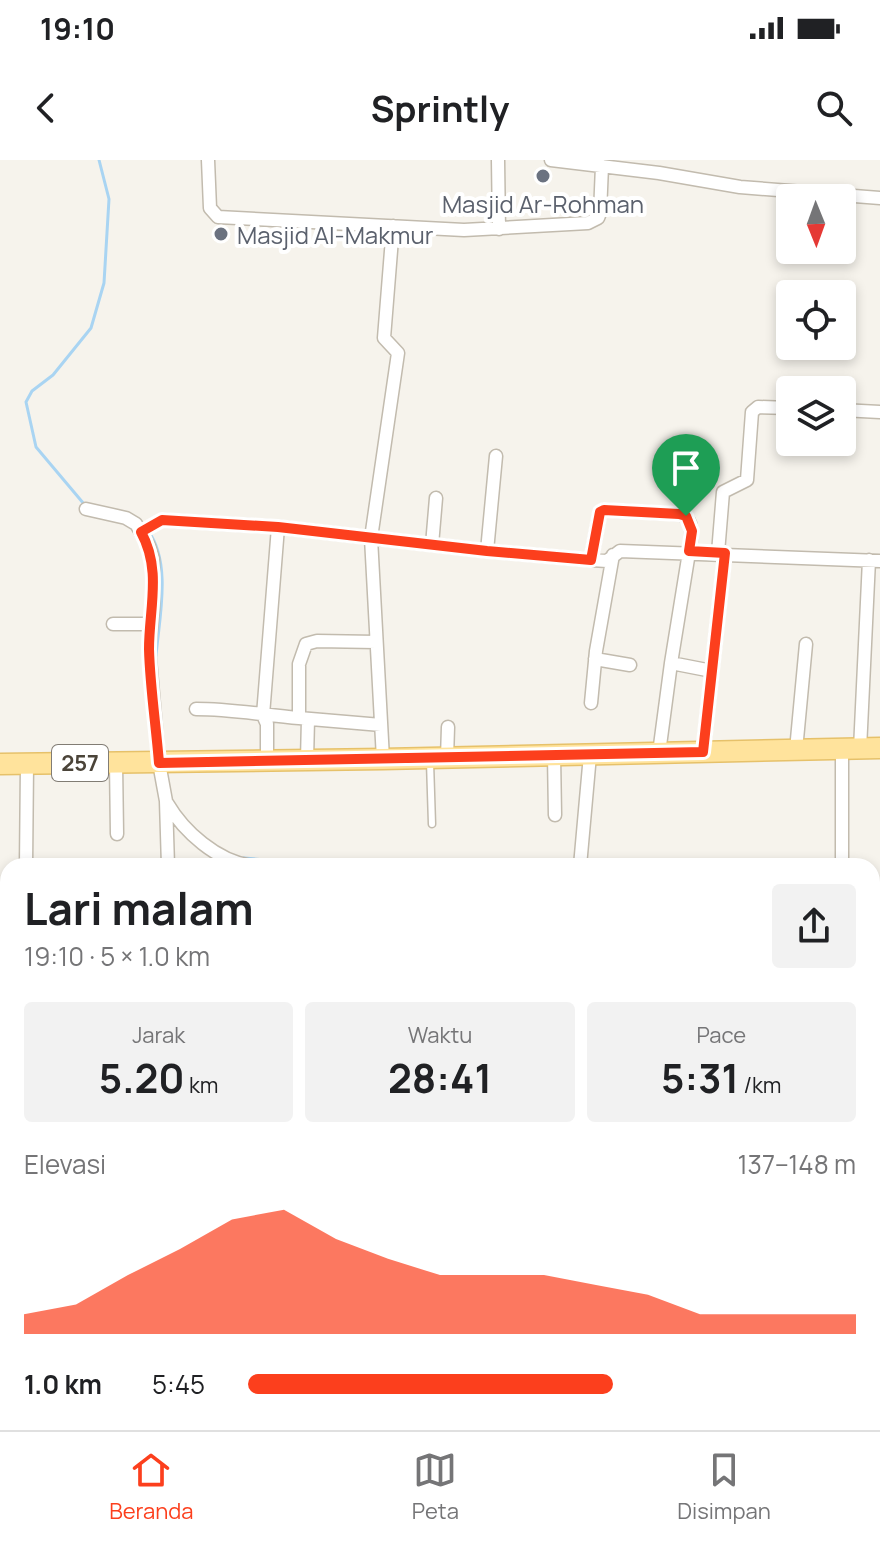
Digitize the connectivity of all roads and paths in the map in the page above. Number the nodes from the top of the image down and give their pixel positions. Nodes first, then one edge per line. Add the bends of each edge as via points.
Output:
1 (208, 160) edge
2 (498, 160) edge
3 (551, 160) edge
4 (602, 166) junction
5 (660, 166) edge
6 (880, 198) edge
7 (393, 226) junction
8 (499, 229) junction
9 (776, 408) edge
10 (856, 411) edge
11 (880, 412) edge
12 (496, 456) dead end
13 (436, 498) dead end
14 (86, 509) dead end
15 (278, 527) junction
16 (141, 532) junction
17 (371, 538) junction
18 (432, 545) junction
19 (487, 551) junction
20 (689, 551) junction
21 (721, 553) junction
22 (613, 555) junction
23 (591, 560) junction
24 (874, 560) edge
25 (113, 624) dead end
26 (151, 624) junction
27 (376, 642) junction
28 (806, 644) dead end
29 (595, 659) junction
30 (671, 663) junction
31 (630, 665) dead end
32 (712, 671) junction
33 (591, 703) dead end
34 (196, 709) dead end
35 (263, 715) junction
36 (304, 718) junction
37 (381, 725) junction
38 (448, 727) dead end
39 (861, 749) edge
40 (796, 750) junction
41 (703, 752) junction
42 (659, 753) junction
43 (554, 755) junction
44 (590, 755) junction
45 (439, 758) junction
46 (383, 759) junction
47 (307, 760) junction
48 (267, 761) junction
49 (163, 762) junction
50 (116, 763) junction
51 (0, 764) edge
52 (27, 764) junction
53 (166, 801) junction
54 (555, 815) dead end
55 (432, 824) dead end
56 (117, 834) dead end
57 (26, 858) edge
58 (168, 858) edge
59 (227, 858) edge
60 (581, 858) edge
61 (843, 858) edge

1 - 7 street via 210,208 218,217
2 - 8 street
3 - 4 street
4 - 5 street
4 - 8 street via 598,218
5 - 6 street via 740,187
7 - 8 street
7 - 17 street via 384,338 398,353
9 - 21 street via 752,412 747,480 723,492
10 - 11 street
12 - 19 street
13 - 18 street
14 - 16 street via 126,518
15 - 16 street via 162,520
15 - 17 street
15 - 35 street
16 - 26 street via 153,559
17 - 18 street
17 - 27 street
18 - 19 street
19 - 23 street
20 - 21 street
20 - 22 street
20 - 23 street via 692,531 686,516 604,510
20 - 30 street
21 - 24 street
21 - 32 street
22 - 23 street via 607,561
22 - 29 street
24 - 39 street
25 - 26 street
26 - 49 street via 149,648
27 - 36 street via 306,644 299,664
27 - 37 street
28 - 40 street
29 - 31 street
29 - 33 street
30 - 32 street
30 - 42 street
32 - 41 street
34 - 35 street via 231,708
35 - 36 street
35 - 48 street
36 - 37 street
36 - 47 street
37 - 46 street
38 - 45 street
39 - 40 main road, 257
39 - 61 street
40 - 41 main road, 257
41 - 42 main road, 257
42 - 44 main road, 257
43 - 44 main road, 257
43 - 45 main road, 257
43 - 54 street
44 - 60 street
45 - 46 main road, 257
45 - 55 lane
46 - 47 main road, 257
47 - 48 main road, 257
48 - 49 main road, 257
49 - 50 main road, 257
49 - 53 street
50 - 52 main road, 257
50 - 56 street
51 - 52 main road, 257
52 - 57 street
53 - 58 street
53 - 59 street via 179,822

